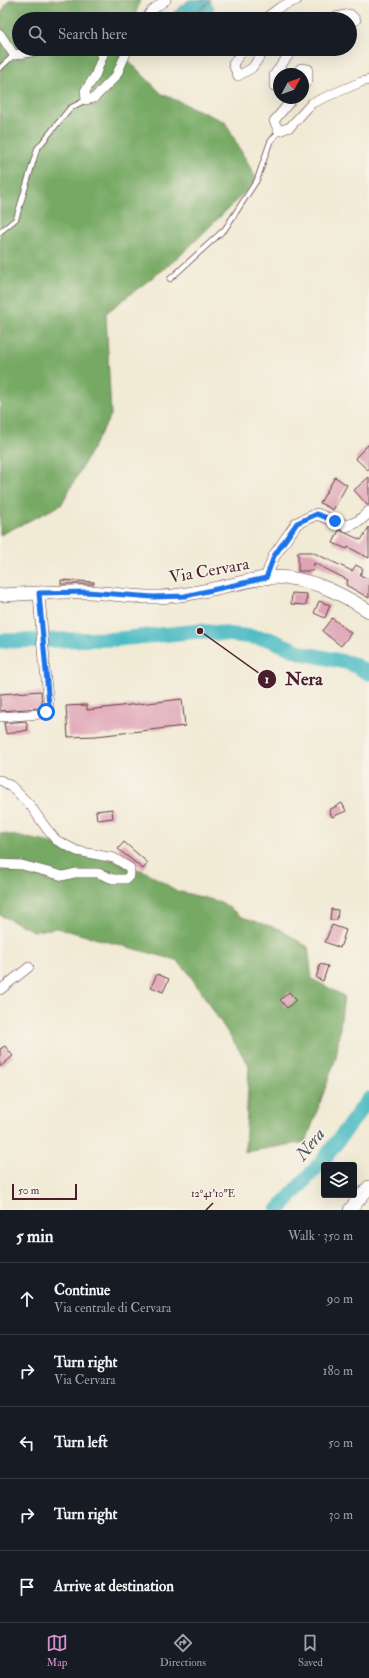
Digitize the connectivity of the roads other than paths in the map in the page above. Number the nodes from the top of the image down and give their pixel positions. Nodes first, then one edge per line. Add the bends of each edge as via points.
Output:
1 (166, 0) edge
2 (297, 0) edge
3 (150, 12) edge
4 (273, 12) edge
5 (0, 34) edge
6 (12, 52) edge
7 (13, 56) edge
8 (102, 56) edge
9 (125, 56) edge
10 (239, 56) edge
11 (260, 56) edge
12 (288, 56) edge
13 (0, 68) edge
14 (279, 68) edge
15 (369, 80) edge
16 (86, 100) junction
17 (288, 104) edge
18 (279, 131) junction
19 (0, 232) edge
20 (170, 279) dead end
21 (369, 512) edge
22 (266, 578) junction
23 (39, 593) junction
24 (0, 595) edge
25 (369, 611) edge
26 (44, 660) joint
27 (0, 717) edge
28 (0, 780) edge
29 (0, 864) edge
30 (29, 967) dead end
31 (0, 990) edge
32 (369, 1187) edge
33 (350, 1210) edge

1 - 3 street
2 - 4 street
5 - 6 street
7 - 13 lane
8 - 16 street via 95,76 85,91
9 - 16 street via 116,76 94,98
10 - 11 street via 234,64 238,76 252,68
12 - 14 street
15 - 18 street via 312,103 290,127
16 - 19 lane via 70,108 37,149 16,219
17 - 18 street via 274,121
18 - 20 lane via 270,142 257,180 225,229
21 - 22 street via 359,521 347,526 317,514 297,523 274,556
22 - 23 main road, Via Cervara via 185,596
22 - 25 main road, Via Cervara via 310,583 343,595
23 - 24 main road, Via Cervara
23 - 26 street
26 - 27 street via 48,710 41,714
28 - 29 street via 11,786 30,804 56,840 77,851 114,858 130,868 130,875 126,879 113,879 98,873 63,876 22,865
30 - 31 street
32 - 33 main road

